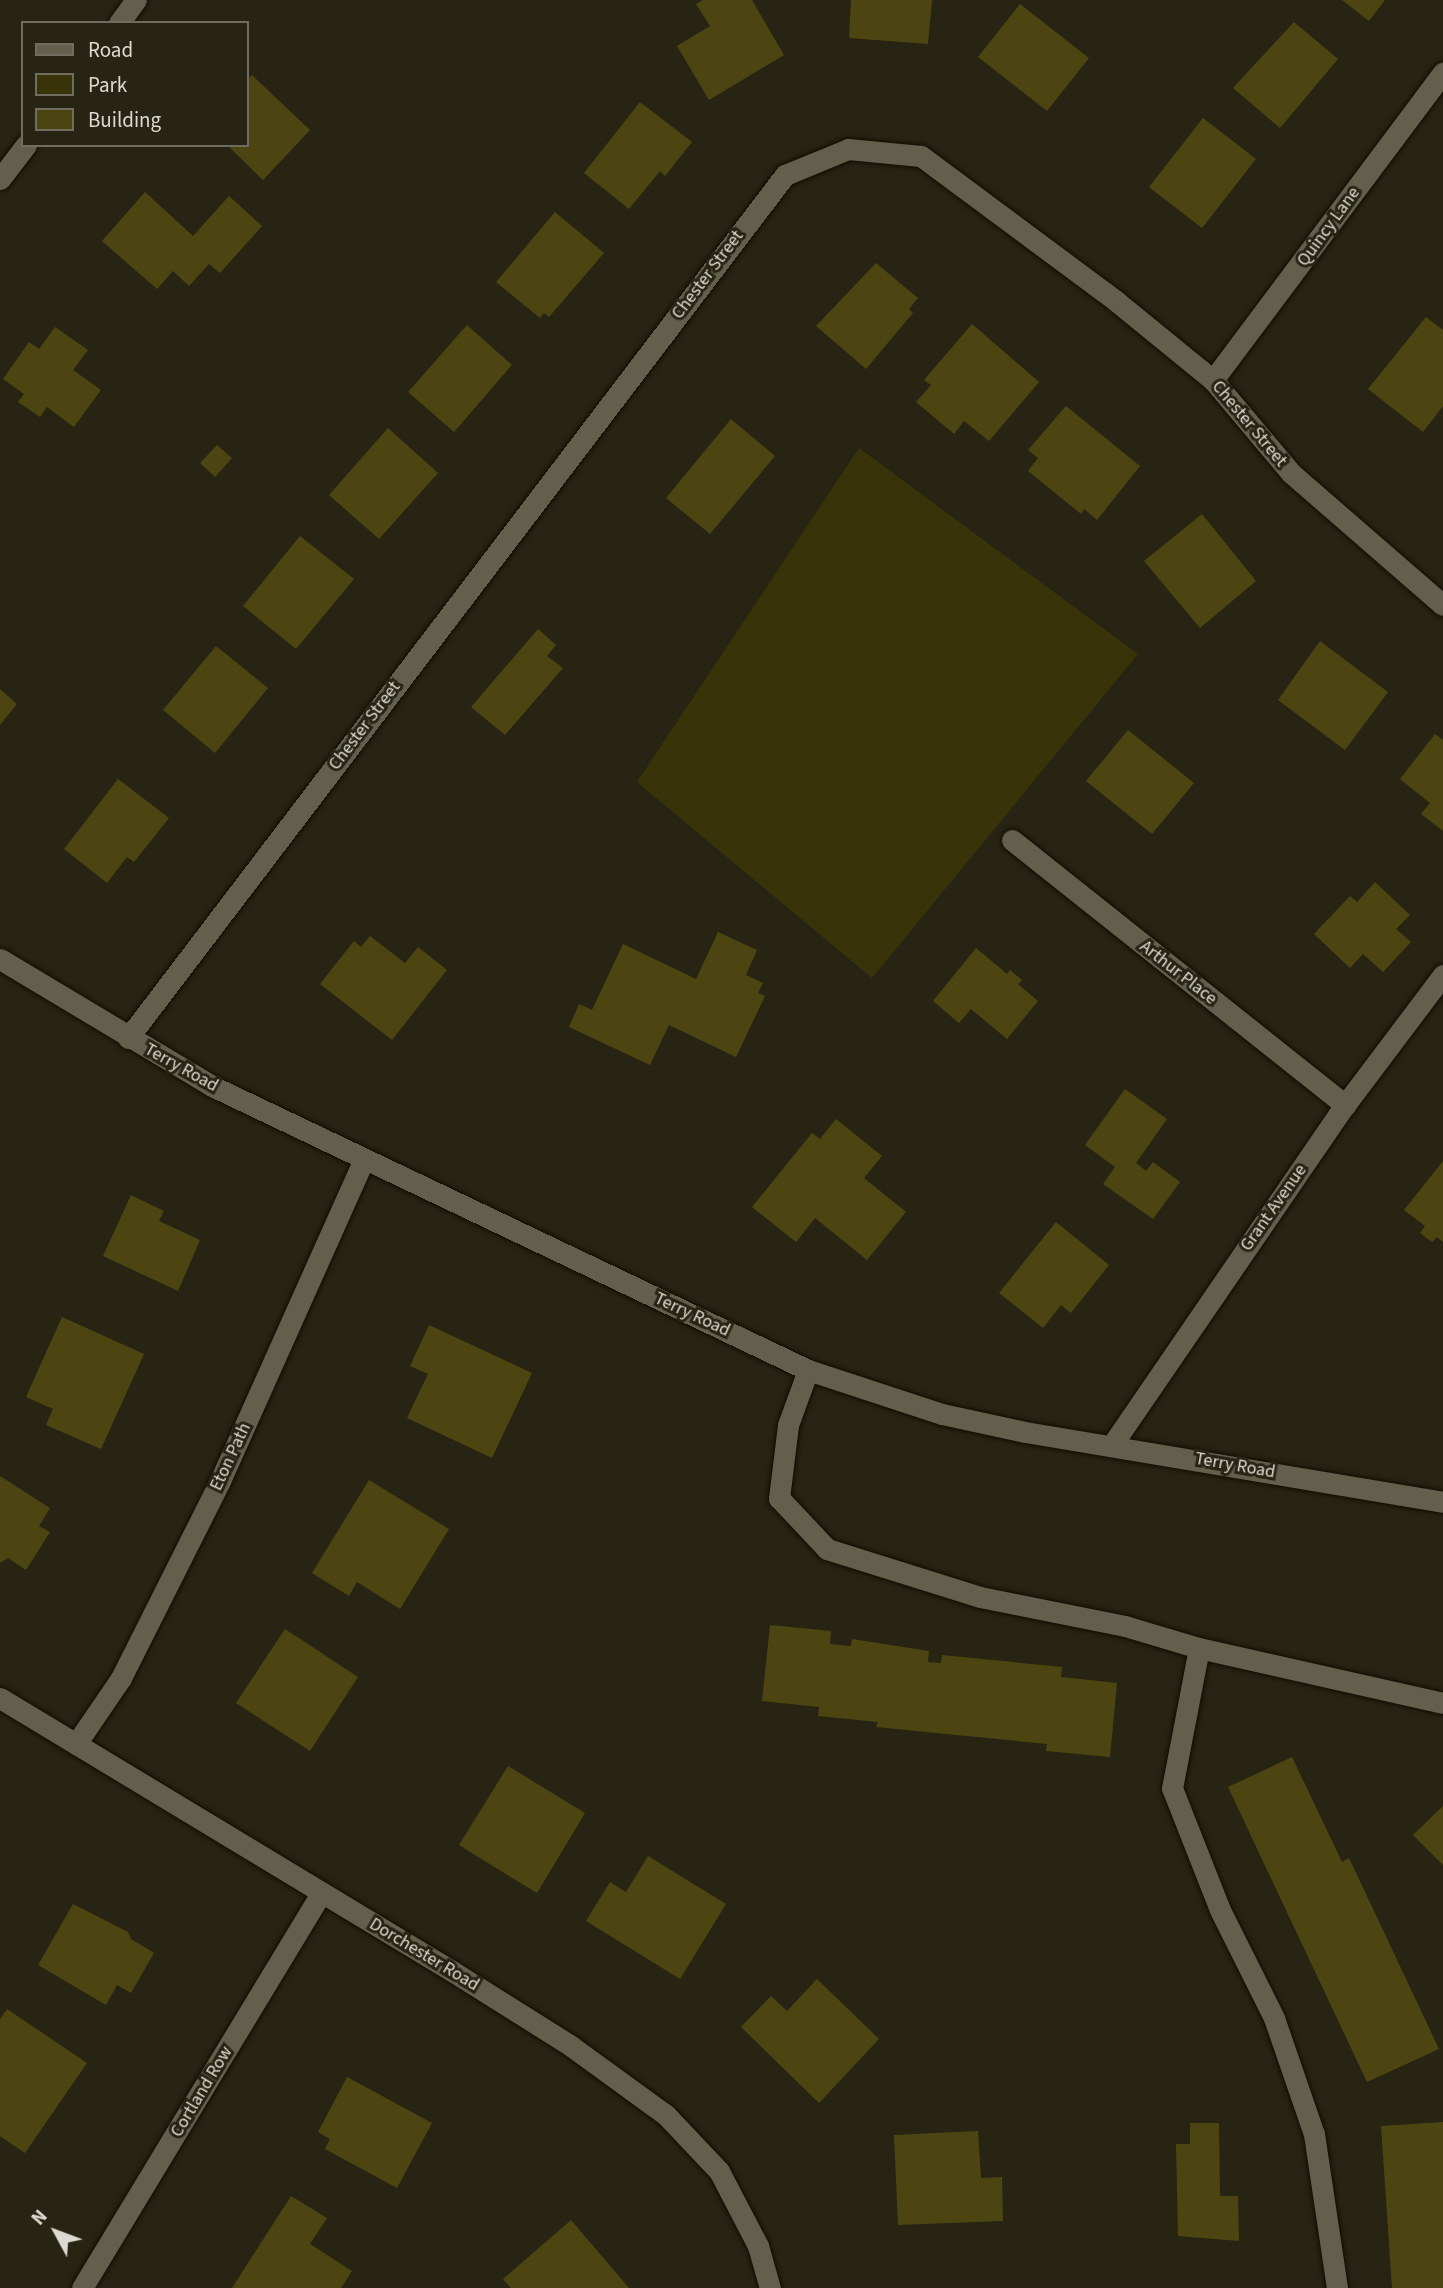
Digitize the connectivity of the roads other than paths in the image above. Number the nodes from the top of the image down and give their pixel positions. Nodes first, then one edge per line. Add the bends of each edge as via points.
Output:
1 (136, 0) edge
2 (120, 21) edge
3 (1443, 72) edge
4 (24, 147) edge
5 (0, 179) edge
6 (1213, 380) junction
7 (1443, 605) edge
8 (1012, 841) dead end
9 (0, 959) edge
10 (1443, 975) edge
11 (128, 1038) junction
12 (1345, 1105) junction
13 (364, 1159) junction
14 (808, 1370) junction
15 (1112, 1444) junction
16 (1443, 1502) edge
17 (1199, 1648) junction
18 (0, 1698) edge
19 (1443, 1703) edge
20 (76, 1744) junction
21 (320, 1895) junction
22 (82, 2288) edge
23 (770, 2288) edge
24 (1337, 2288) edge

1 - 2 street
3 - 6 street, Quincy Lane
4 - 5 street
6 - 7 street, Chester Street via 1291,473
6 - 11 street, Chester Street via 921,156 848,149 785,175
8 - 12 street, Arthur Place
9 - 11 street, Terry Road
10 - 12 street, Grant Avenue
11 - 13 street, Terry Road via 212,1086
12 - 15 street, Grant Avenue
13 - 14 street, Terry Road
13 - 20 street, Eton Path via 220,1481 121,1678
14 - 15 street, Terry Road via 942,1414
14 - 17 street via 788,1426 779,1498 827,1549 980,1597 1125,1626
15 - 16 street, Terry Road
17 - 19 street
17 - 24 street via 1172,1788 1220,1910 1275,2018 1314,2134
18 - 20 street, Dorchester Road
20 - 21 street, Dorchester Road
21 - 22 street, Cortland Row
21 - 23 street, Dorchester Road via 571,2046 666,2115 719,2171 758,2246

